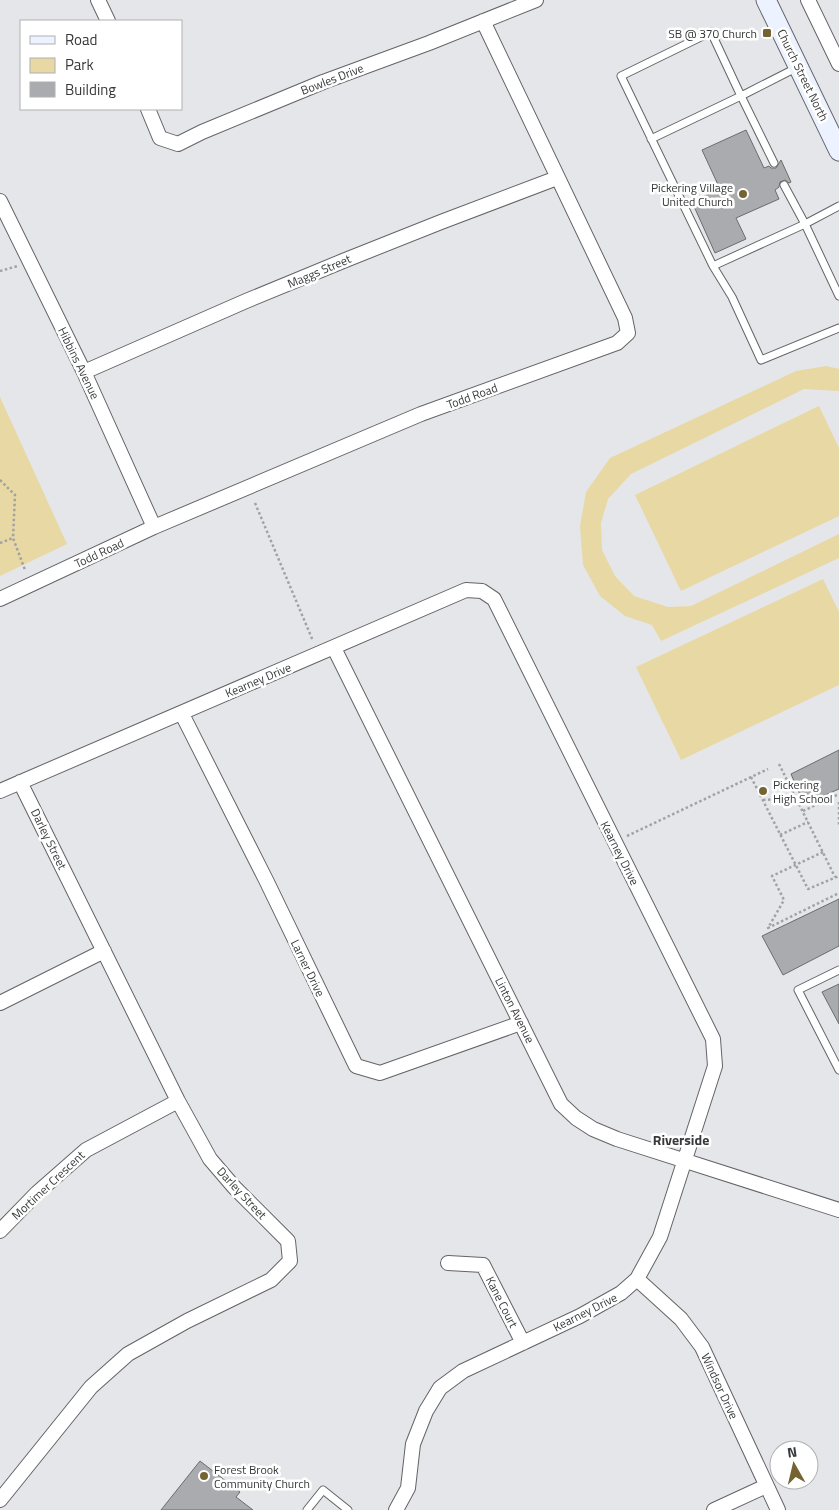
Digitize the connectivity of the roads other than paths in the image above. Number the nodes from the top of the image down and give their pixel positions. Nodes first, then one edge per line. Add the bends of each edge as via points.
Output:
1 (98, 0) edge
2 (536, 0) edge
3 (766, 0) edge
4 (808, 0) edge
5 (108, 20) edge
6 (484, 21) junction
7 (839, 64) edge
8 (798, 67) junction
9 (742, 96) junction
10 (148, 110) edge
11 (651, 139) junction
12 (839, 151) edge
13 (774, 164) dead end
14 (557, 178) junction
15 (784, 185) dead end
16 (0, 202) edge
17 (839, 206) edge
18 (805, 224) junction
19 (713, 266) junction
20 (839, 296) edge
21 (839, 328) edge
22 (84, 372) junction
23 (154, 527) junction
24 (0, 599) edge
25 (334, 648) junction
26 (182, 714) junction
27 (20, 782) junction
28 (0, 791) edge
29 (104, 951) junction
30 (839, 970) edge
31 (0, 1004) edge
32 (521, 1023) junction
33 (839, 1070) edge
34 (178, 1101) junction
35 (683, 1161) junction
36 (839, 1210) edge
37 (0, 1231) edge
38 (448, 1263) dead end
39 (637, 1279) junction
40 (523, 1343) junction
41 (766, 1486) junction
42 (0, 1500) edge
43 (307, 1510) edge
44 (348, 1510) edge
45 (396, 1510) edge
46 (714, 1510) edge
47 (778, 1510) edge

1 - 5 street
2 - 6 street, Bowles Drive
3 - 8 street, Church Street North
4 - 7 street
6 - 10 street, Bowles Drive via 323,82 178,144 160,138
6 - 14 street, Todd Road
8 - 9 lane
8 - 12 street, Church Street North
9 - 11 lane
9 - 11 lane via 711,32 621,76
9 - 13 lane
11 - 19 lane
14 - 22 street, Maggs Street via 343,260
14 - 23 street, Todd Road via 625,318 628,333 617,343 421,414
15 - 18 lane
16 - 22 street, Hibbins Avenue
17 - 18 lane
18 - 19 lane
18 - 20 lane
19 - 21 lane via 732,297 761,360
22 - 23 street, Hibbins Avenue
23 - 24 street, Todd Road
25 - 26 street, Kearney Drive
25 - 32 street, Linton Avenue
25 - 35 street, Kearney Drive via 466,590 482,590 494,600 712,1039 715,1066
26 - 27 street, Kearney Drive
26 - 32 street, Larner Drive via 356,1066 380,1074
27 - 28 street, Kearney Drive
27 - 29 street, Darley Street
29 - 31 street
29 - 34 street, Darley Street
30 - 33 lane via 798,990
32 - 35 street, Linton Avenue via 561,1104 576,1118 617,1139
34 - 37 street, Mortimer Crescent via 86,1150
34 - 42 street, Darley Street via 210,1159 288,1241 290,1261 272,1280 128,1354 91,1386
35 - 36 street, Linton Avenue
35 - 39 street, Kearney Drive via 660,1237
38 - 40 street, Kane Court via 483,1265
39 - 40 street, Kearney Drive via 621,1293
39 - 41 street, Windsor Drive via 680,1319 702,1347
40 - 45 street, Kearney Drive via 463,1371 440,1388 426,1411 413,1444 408,1488
41 - 46 street
41 - 47 street, Windsor Drive
43 - 44 lane via 323,1490

